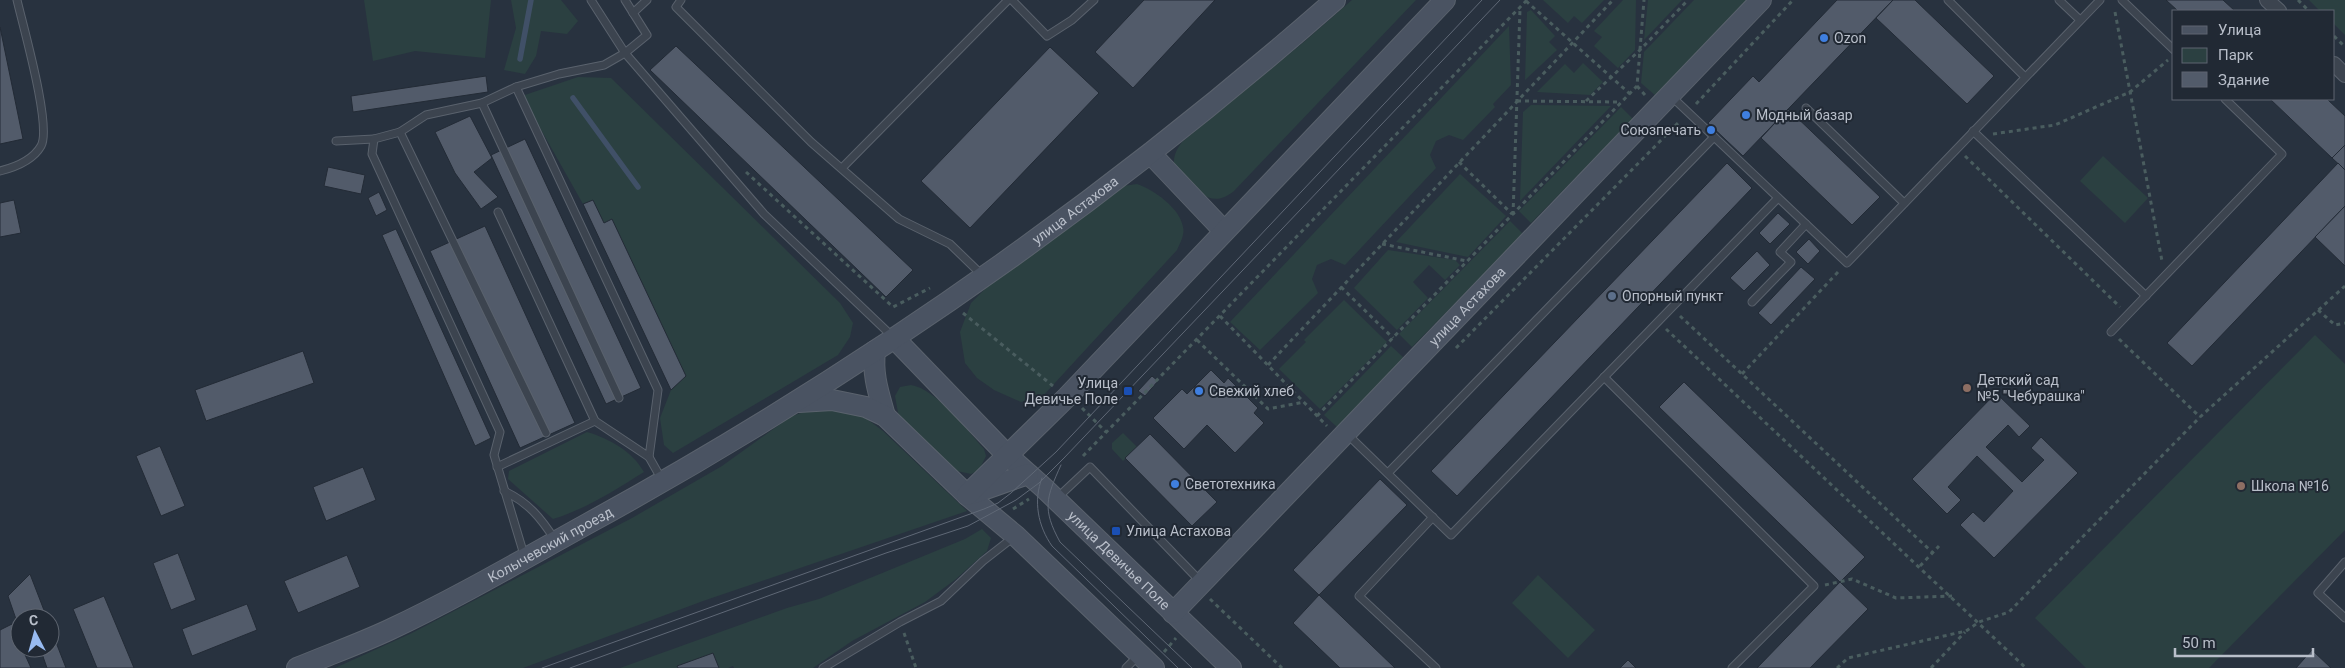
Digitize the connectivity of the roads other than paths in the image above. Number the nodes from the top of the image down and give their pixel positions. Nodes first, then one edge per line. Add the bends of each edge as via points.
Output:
1 (17, 0) edge
2 (590, 0) edge
3 (625, 0) edge
4 (647, 0) edge
5 (681, 0) edge
6 (1008, 0) edge
7 (1012, 0) edge
8 (1094, 0) edge
9 (1335, 0) edge
10 (1445, 0) edge
11 (1761, 0) edge
12 (1948, 0) edge
13 (2059, 0) edge
14 (2100, 0) edge
15 (2122, 0) edge
16 (2267, 0) edge
17 (2278, 10) edge
18 (633, 13) junction
19 (2080, 20) junction
20 (2172, 48) edge
21 (625, 53) junction
22 (2335, 65) edge
23 (2345, 75) edge
24 (2025, 77) junction
25 (516, 87) junction
26 (1669, 95) junction
27 (2226, 100) edge
28 (482, 103) junction
29 (1806, 108) dead end
30 (400, 132) junction
31 (1976, 134) junction
32 (1714, 137) junction
33 (374, 139) junction
34 (336, 141) dead end
35 (1151, 154) junction
36 (842, 168) junction
37 (0, 171) edge
38 (1778, 198) junction
39 (1904, 203) junction
40 (498, 212) dead end
41 (1806, 224) junction
42 (1224, 231) junction
43 (983, 276) junction
44 (2146, 296) junction
45 (1752, 302) dead end
46 (2111, 332) road end
47 (895, 339) junction
48 (876, 351) junction
49 (1604, 377) junction
50 (619, 398) dead end
51 (794, 403) junction
52 (885, 416) junction
53 (595, 421) junction
54 (546, 433) dead end
55 (1343, 436) junction
56 (1007, 455) junction
57 (649, 456) junction
58 (497, 467) junction
59 (1388, 473) junction
60 (1028, 474) junction
61 (663, 482) junction
62 (504, 491) junction
63 (967, 495) junction
64 (1056, 499) junction
65 (1433, 517) junction
66 (1016, 536) junction
67 (556, 541) junction
68 (525, 558) junction
69 (2345, 562) edge
70 (1210, 589) junction
71 (2345, 618) edge
72 (1180, 619) junction
73 (1142, 664) edge
74 (297, 668) edge
75 (823, 668) edge
76 (1231, 668) edge
77 (1436, 668) edge
78 (1732, 668) edge

1 - 37 lane via 44,116 43,144 32,158
2 - 21 lane
3 - 18 lane
4 - 18 lane
5 - 36 lane via 676,7 811,142
6 - 36 lane
7 - 8 lane via 1047,36
9 - 35 main road, улица Астахова
10 - 42 main road
11 - 26 main road, улица Астахова
12 - 24 lane
13 - 19 lane
14 - 19 lane
15 - 20 lane
16 - 17 street
18 - 21 lane via 647,35
19 - 24 lane
21 - 25 lane via 604,65
21 - 47 lane via 764,214
22 - 23 street
24 - 31 lane
25 - 28 lane
25 - 57 lane via 658,390
26 - 32 lane
26 - 55 main road, улица Астахова
27 - 44 lane via 2282,154
28 - 30 lane via 426,115
28 - 50 lane
29 - 39 lane
30 - 33 lane
30 - 54 lane
31 - 39 lane via 1957,148
31 - 44 lane
32 - 38 lane
32 - 59 lane
33 - 34 lane
33 - 58 lane via 372,154 500,432 494,455
35 - 42 main road
35 - 43 main road, улица Астахова
36 - 43 lane via 899,219 950,244
38 - 41 lane
38 - 49 lane
39 - 41 lane via 1847,263
40 - 53 lane
41 - 45 lane via 1780,252 1791,262
42 - 56 main road
43 - 47 main road, улица Астахова
44 - 46 lane
47 - 48 main road, улица Астахова
47 - 56 main road, улица Девичье Поле
48 - 51 main road, улица Астахова
48 - 52 main road via 873,366 875,383
49 - 65 lane via 1452,535
49 - 78 lane via 1814,586
51 - 52 main road via 832,400 866,407
51 - 61 main road, Колычевский проезд
52 - 63 main road
53 - 57 lane
53 - 58 lane
55 - 59 lane
55 - 70 main road, улица Астахова
56 - 60 main road, улица Девичье Поле
56 - 63 main road
57 - 61 lane
58 - 62 lane
59 - 65 lane
60 - 63 main road
60 - 64 main road, улица Девичье Поле
61 - 67 main road, Колычевский проезд
62 - 67 lane via 539,515
62 - 68 lane
63 - 66 main road
64 - 70 lane via 1090,467
64 - 72 main road, улица Девичье Поле
65 - 77 lane via 1359,596
66 - 73 main road
66 - 75 lane via 982,562 941,601
67 - 68 main road, Колычевский проезд
68 - 74 main road, Колычевский проезд via 390,630
69 - 71 lane via 2318,592
70 - 72 main road, улица Астахова
72 - 76 main road, улица Девичье Поле

